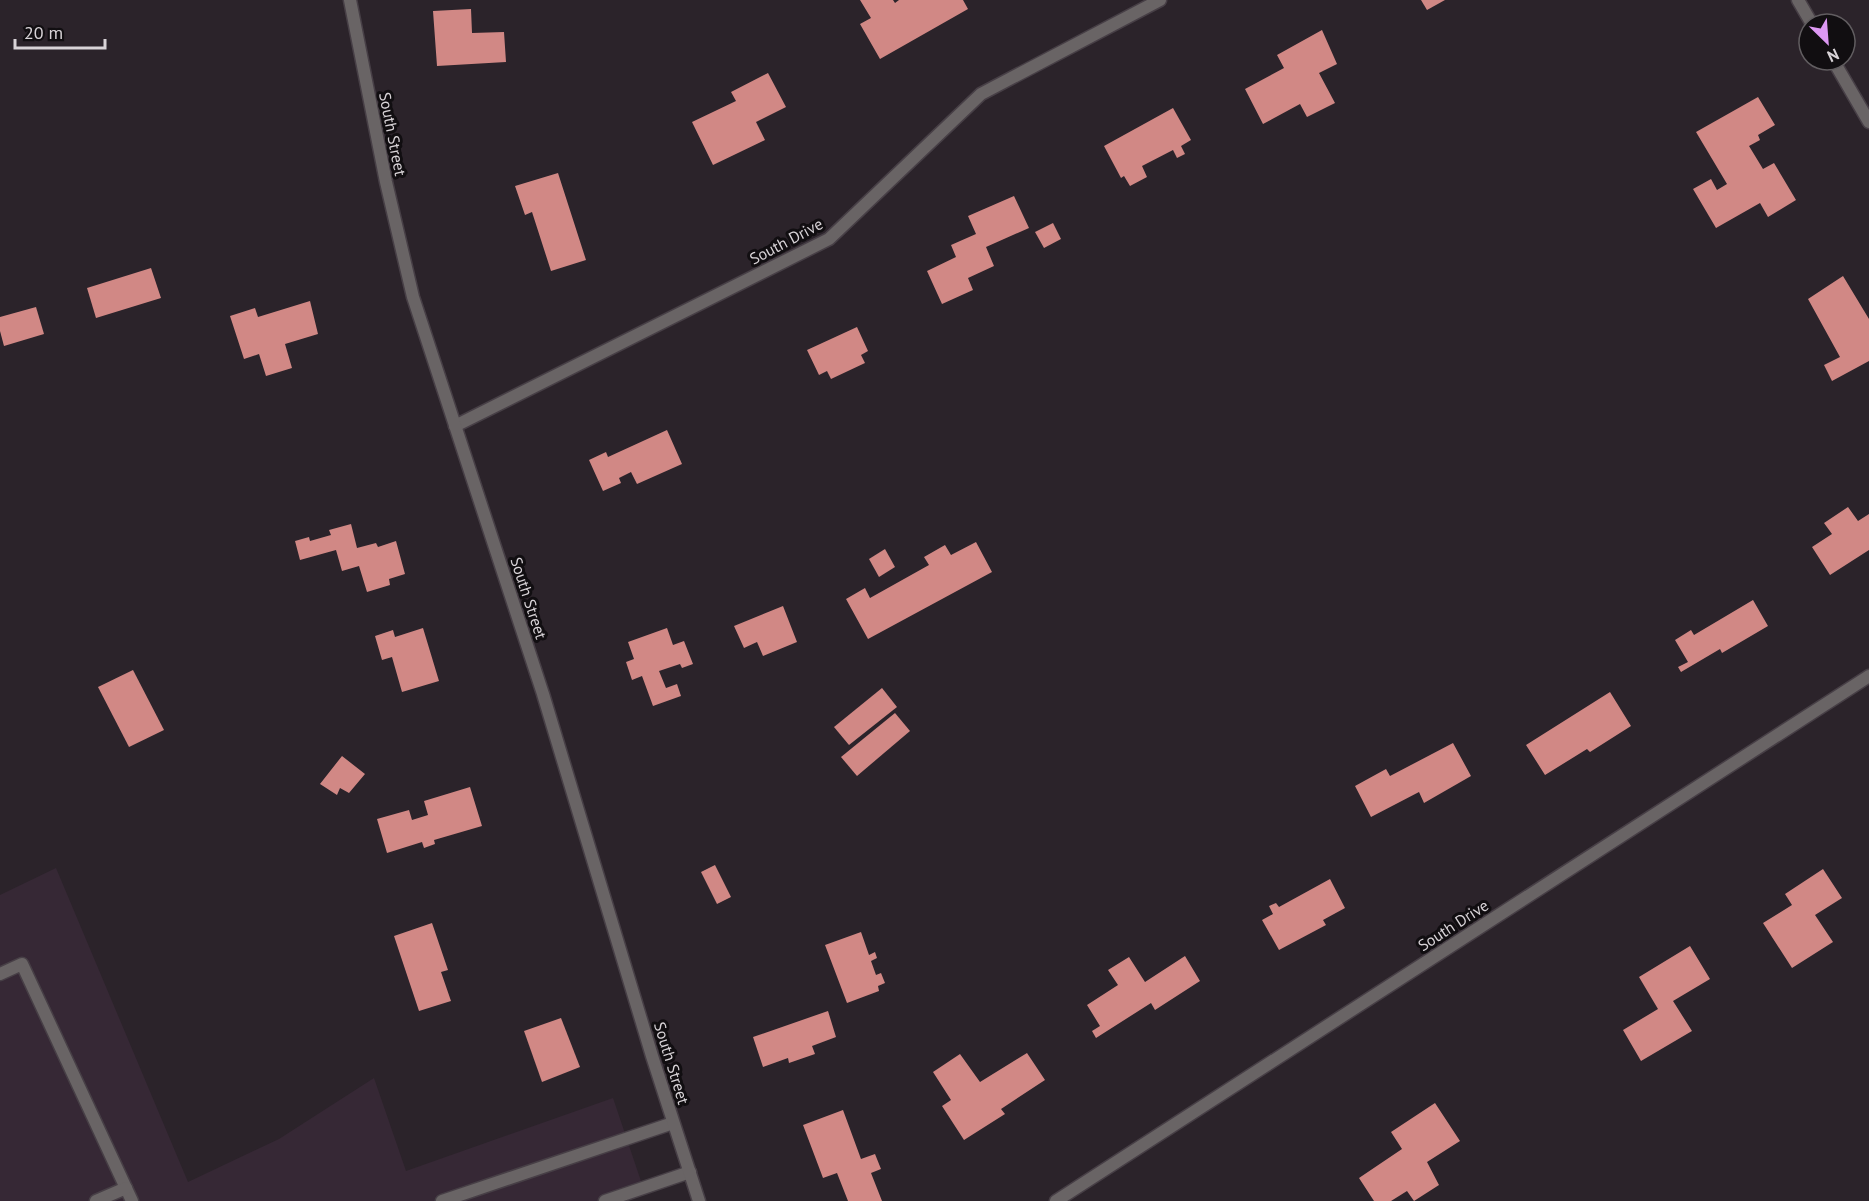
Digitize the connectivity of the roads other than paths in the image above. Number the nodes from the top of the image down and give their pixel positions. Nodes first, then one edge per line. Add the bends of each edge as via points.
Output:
1 (350, 0) edge
2 (1160, 0) edge
3 (1840, 72) edge
4 (1869, 122) edge
5 (454, 426) junction
6 (1869, 676) edge
7 (0, 974) edge
8 (673, 1123) junction
9 (690, 1172) junction
10 (126, 1188) junction
11 (96, 1201) edge
12 (132, 1201) edge
13 (442, 1201) edge
14 (605, 1201) edge
15 (699, 1201) edge
16 (1056, 1201) edge

1 - 5 street, South Street via 403,259
2 - 5 street, South Drive via 981,94 829,239
3 - 4 street
5 - 8 street, South Street via 543,694
6 - 16 street, South Drive
7 - 10 street via 22,964
8 - 9 street, South Street
8 - 13 street
9 - 14 street
9 - 15 street, South Street
10 - 11 street
10 - 12 street

